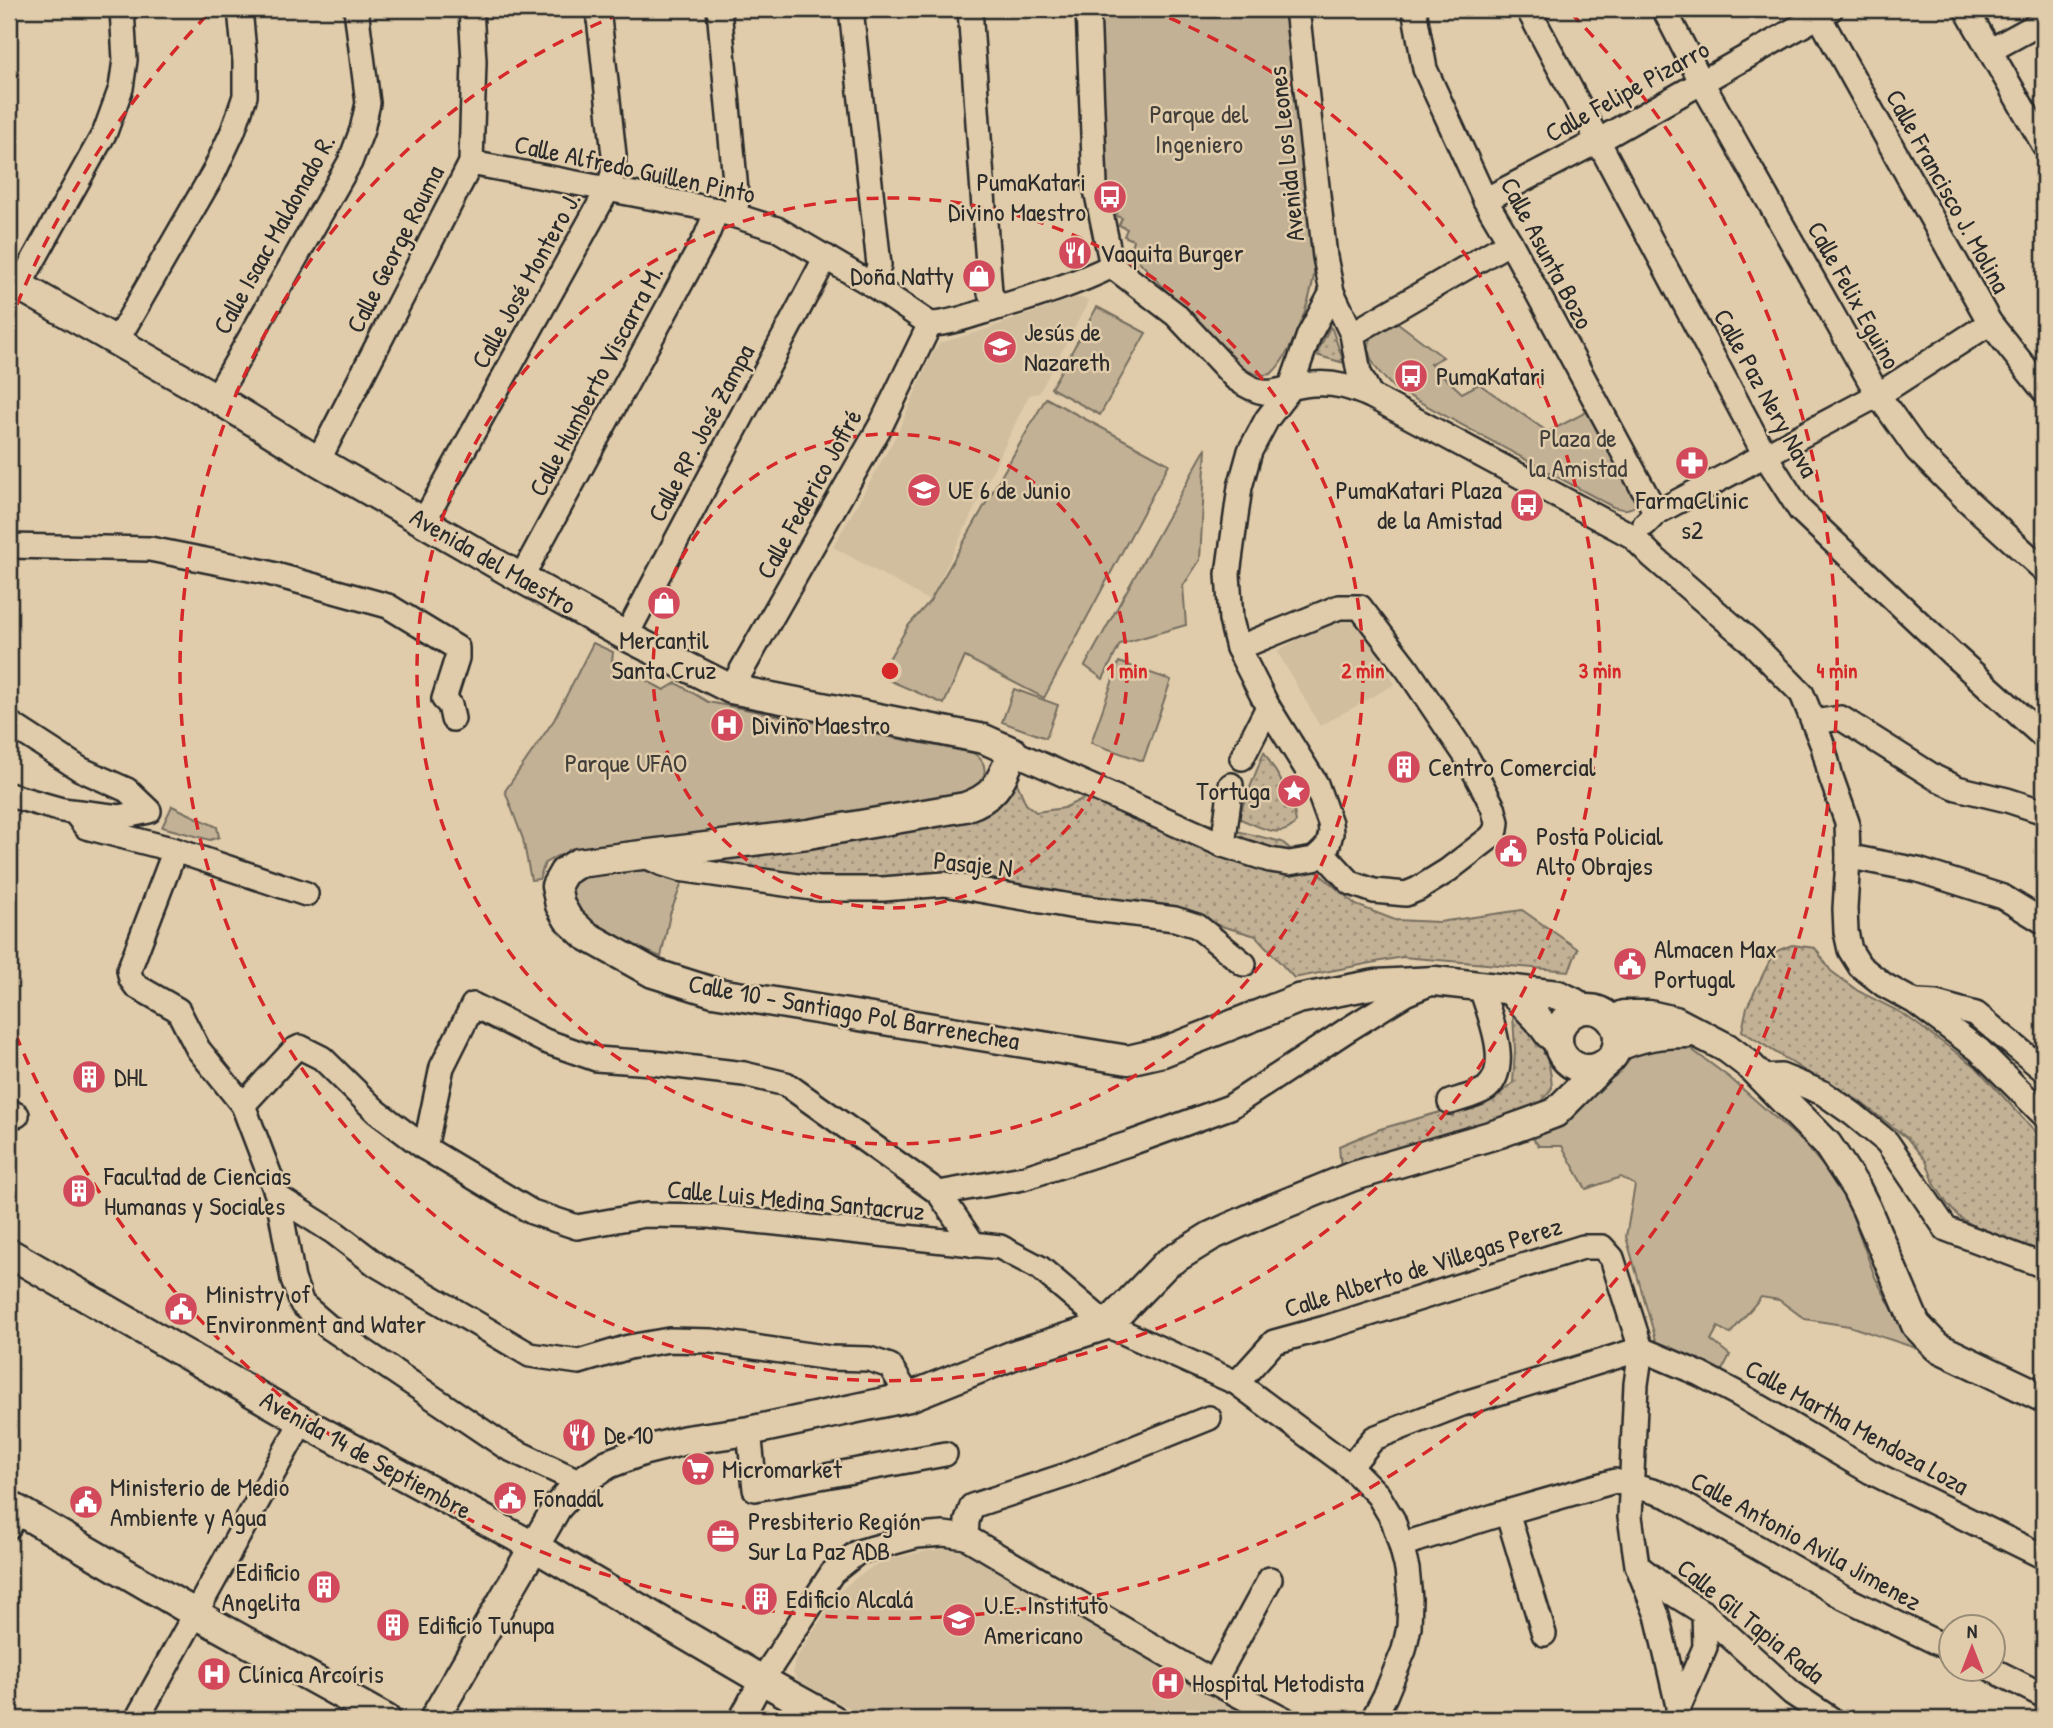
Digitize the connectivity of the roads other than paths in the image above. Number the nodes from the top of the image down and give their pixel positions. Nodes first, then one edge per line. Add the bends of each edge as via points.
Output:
1 (122, 9) edge
2 (240, 9) edge
3 (356, 9) edge
4 (471, 9) edge
5 (598, 9) edge
6 (719, 9) edge
7 (851, 9) edge
8 (970, 9) edge
9 (1088, 9) edge
10 (1297, 9) edge
11 (1415, 9) edge
12 (1528, 9) edge
13 (1664, 9) edge
14 (1966, 9) edge
15 (1822, 11) edge
16 (2044, 21) edge
17 (1991, 50) junction
18 (1701, 81) junction
19 (1598, 141) junction
20 (2044, 145) edge
21 (471, 163) junction
22 (608, 189) junction
23 (1485, 200) junction
24 (726, 212) junction
25 (1510, 242) junction
26 (826, 257) junction
27 (1112, 266) junction
28 (14, 283) edge
29 (871, 284) junction
30 (1332, 292) junction
31 (998, 307) junction
32 (1990, 323) junction
33 (930, 324) junction
34 (1352, 334) junction
35 (116, 342) junction
36 (1290, 389) junction
37 (2044, 391) edge
38 (1878, 395) junction
39 (1371, 396) junction
40 (216, 398) junction
41 (1765, 455) junction
42 (317, 461) junction
43 (1656, 513) junction
44 (424, 521) junction
45 (1632, 536) junction
46 (9, 546) edge
47 (2044, 570) edge
48 (521, 578) junction
49 (626, 636) junction
50 (1238, 648) junction
51 (731, 689) junction
52 (1268, 707) junction
53 (453, 719) dead end
54 (1814, 722) junction
55 (9, 723) edge
56 (2044, 737) edge
57 (1013, 752) junction
58 (1242, 758) dead end
59 (1231, 785) dead end
60 (9, 795) edge
61 (74, 811) junction
62 (2044, 812) edge
63 (1223, 845) junction
64 (175, 850) junction
65 (1322, 852) junction
66 (643, 855) junction
67 (1848, 858) junction
68 (306, 894) dead end
69 (2044, 922) edge
70 (1244, 964) dead end
71 (1435, 981) junction
72 (1481, 988) junction
73 (1511, 991) junction
74 (1915, 1002) junction
75 (1579, 1010) junction
76 (1611, 1045) junction
77 (1561, 1049) junction
78 (2044, 1070) edge
79 (1763, 1077) junction
80 (239, 1100) junction
81 (1450, 1102) dead end
82 (2044, 1115) edge
83 (1539, 1119) junction
84 (425, 1148) junction
85 (939, 1193) junction
86 (278, 1197) junction
87 (974, 1245) junction
88 (9, 1253) edge
89 (2044, 1266) edge
90 (1107, 1325) junction
91 (1641, 1349) junction
92 (1237, 1383) junction
93 (909, 1398) junction
94 (2044, 1398) edge
95 (1209, 1418) dead end
96 (302, 1421) junction
97 (749, 1431) junction
98 (945, 1454) dead end
99 (1350, 1467) junction
100 (580, 1482) junction
101 (1632, 1486) junction
102 (1507, 1512) junction
103 (12, 1514) edge
104 (966, 1537) junction
105 (1401, 1545) junction
106 (533, 1546) junction
107 (2044, 1557) edge
108 (1637, 1565) junction
109 (1270, 1579) dead end
110 (1704, 1613) junction
111 (196, 1614) junction
112 (1544, 1633) dead end
113 (1938, 1644) edge
114 (2008, 1678) edge
115 (762, 1680) junction
116 (1214, 1682) junction
117 (2044, 1696) edge
118 (1677, 1713) edge
119 (137, 1719) edge
120 (386, 1719) edge
121 (434, 1719) edge
122 (741, 1719) edge
123 (832, 1719) edge
124 (1284, 1719) edge
125 (1373, 1719) edge
126 (1831, 1719) edge

1 - 28 street via 125,60 121,88 105,132
2 - 35 street via 245,96 233,131
3 - 40 street, Calle Isaac Maldonado R. via 368,103 362,130 350,162
4 - 21 street, Calle George Rouma
5 - 22 street, Calle José Montero J. via 614,155
6 - 24 street, Calle Humberto Viscarra M. via 737,202
7 - 29 street via 879,265
8 - 31 street via 990,293
9 - 27 street via 1096,185
10 - 30 street, Avenida Los Leones
11 - 23 street, Calle Asunta Bozo via 1425,69
12 - 19 street, Calle Paz Nery Nava
13 - 18 street, Calle Felix Eguino
14 - 17 street
15 - 18 street, Calle Felipe Pizarro
15 - 32 street, Calle Francisco J. Molina
16 - 17 street
17 - 20 street
18 - 19 street, Calle Felipe Pizarro
18 - 38 street, Calle Felix Eguino
19 - 23 street, Calle Felipe Pizarro
19 - 41 street, Calle Paz Nery Nava
21 - 22 street, Calle Alfredo Guillen Pinto
21 - 42 street, Calle George Rouma
22 - 24 street, Calle Alfredo Guillen Pinto
22 - 44 street, Calle José Montero J.
23 - 25 street, Calle Asunta Bozo
24 - 26 street, Calle Alfredo Guillen Pinto via 777,229
24 - 48 street, Calle Humberto Viscarra M. via 699,249
25 - 34 street
25 - 43 street, Calle Asunta Bozo
26 - 29 street, Calle Alfredo Guillen Pinto
26 - 49 street, Calle RP. José Zampa
27 - 31 street
27 - 36 street via 1175,314 1235,378 1256,391
28 - 35 main road, Avenida del Maestro
29 - 33 street, Calle Alfredo Guillen Pinto
30 - 34 street, Avenida Los Leones
30 - 36 street via 1309,335
31 - 33 street
32 - 37 street, Calle Francisco J. Molina
32 - 38 street
33 - 51 street, Calle Federico Joffré via 881,425
34 - 39 street, Avenida Los Leones via 1359,373
35 - 40 main road, Avenida del Maestro
36 - 39 street via 1326,383 1346,385
36 - 50 street via 1250,451 1240,487 1228,574
38 - 41 street
38 - 47 street, Calle Felix Eguino via 1917,450
39 - 45 street
40 - 42 main road, Avenida del Maestro
41 - 43 street
41 - 56 street, Calle Paz Nery Nava via 1800,510
42 - 44 main road, Avenida del Maestro
43 - 45 street
44 - 48 main road, Avenida del Maestro
45 - 54 street via 1786,677 1802,694
46 - 53 street via 150,549 265,572 388,606 457,648 444,699
48 - 49 main road, Avenida del Maestro
49 - 51 main road, Avenida del Maestro
50 - 52 street
50 - 65 street via 1339,607 1360,607 1468,759 1497,822 1492,837 1406,894 1351,883
51 - 57 main road, Avenida del Maestro via 984,739
52 - 58 street
52 - 65 street via 1325,806 1331,833
54 - 62 street via 1841,718 1957,789
54 - 67 street via 1847,822
55 - 61 street via 80,769 127,790 149,811 120,817
57 - 63 street
57 - 66 main road, Calle 10 - Santiago Pol Barrenechea via 991,794 965,807 808,834
59 - 63 street
60 - 61 street
61 - 64 street via 86,827
63 - 65 street via 1289,863 1314,859
64 - 68 street
64 - 80 street via 129,970 131,979 178,1010 198,1049
66 - 70 street, Pasaje N via 680,869 819,889 945,884 1175,919 1197,926
66 - 71 main road, Calle 10 - Santiago Pol Barrenechea via 578,863 556,886 568,919 585,936 653,974 713,992 1090,1054 1128,1060 1163,1052 1298,999 1376,984
67 - 69 street via 1918,870 2003,897
67 - 74 street via 1845,909 1850,950 1860,966
71 - 72 main road, Calle 10 - Santiago Pol Barrenechea
71 - 85 street via 1405,994 1230,1107 1023,1178
72 - 73 main road, Calle 10 - Santiago Pol Barrenechea
72 - 81 street via 1499,1048 1497,1072 1486,1088
73 - 75 main road, Calle 10 - Santiago Pol Barrenechea via 1558,995
73 - 77 main road
74 - 78 street via 1976,1014
74 - 82 street via 1979,1050
75 - 76 main road, Calle 10 - Santiago Pol Barrenechea via 1606,1015
75 - 77 main road via 1563,1022
76 - 77 main road via 1593,1069 1573,1065
76 - 79 main road via 1623,1015 1649,1015 1675,1021 1727,1048
76 - 83 main road via 1555,1113
77 - 83 main road via 1562,1080
79 - 89 street via 1781,1076 1823,1093 1887,1142 1946,1228
79 - 94 main road via 1827,1144 1856,1188 1916,1325 1937,1347
80 - 84 street, Calle Luis Medina Santacruz via 300,1047 322,1058 376,1111
80 - 86 street
83 - 90 main road via 1351,1177 1211,1236 1166,1264
84 - 85 street via 442,1067 473,1004 545,1041 596,1059 744,1074 786,1084
84 - 87 street, Calle Luis Medina Santacruz via 532,1212 577,1227 645,1215 709,1216
85 - 87 street
86 - 93 street via 377,1265 530,1354 579,1362 669,1340 869,1359 890,1366
86 - 100 street via 302,1304 330,1328 506,1447
87 - 90 street, Calle Luis Medina Santacruz via 1000,1247 1040,1268
88 - 96 main road, Avenida 14 de Septiembre
90 - 92 street, Calle Luis Medina Santacruz
90 - 93 main road via 1016,1354
91 - 92 street, Calle Alberto de Villegas Perez via 1612,1258 1602,1247 1583,1247 1274,1342
91 - 99 street via 1462,1404 1374,1438
91 - 101 street
91 - 107 street, Calle Martha Mendoza Loza via 1700,1374 1871,1472
92 - 99 street, Calle Luis Medina Santacruz
93 - 97 main road
95 - 104 street via 1067,1475 972,1506
96 - 106 main road, Avenida 14 de Septiembre
96 - 111 street
97 - 98 street via 755,1489
97 - 100 main road via 642,1451 608,1464
99 - 105 street, Calle Luis Medina Santacruz via 1378,1495
100 - 106 main road via 557,1507
101 - 102 street, Calle Antonio Avila Jimenez via 1615,1481
101 - 108 street via 1630,1517
101 - 113 street, Calle Antonio Avila Jimenez via 1672,1498 1845,1598
102 - 105 street, Calle Antonio Avila Jimenez
102 - 112 street
103 - 111 main road
104 - 115 street via 917,1536 858,1552 832,1573
104 - 116 street
105 - 125 street, Calle Luis Medina Santacruz via 1408,1569 1409,1627 1397,1671
106 - 115 main road, Avenida 14 de Septiembre
106 - 121 main road
108 - 110 street, Calle Gil Tapia Rada
108 - 118 street via 1657,1615
109 - 116 street
110 - 118 street via 1705,1647
110 - 126 street, Calle Gil Tapia Rada via 1792,1693
111 - 119 street
111 - 120 main road
114 - 117 street
115 - 122 street
115 - 123 main road, Avenida 14 de Septiembre
116 - 124 street

